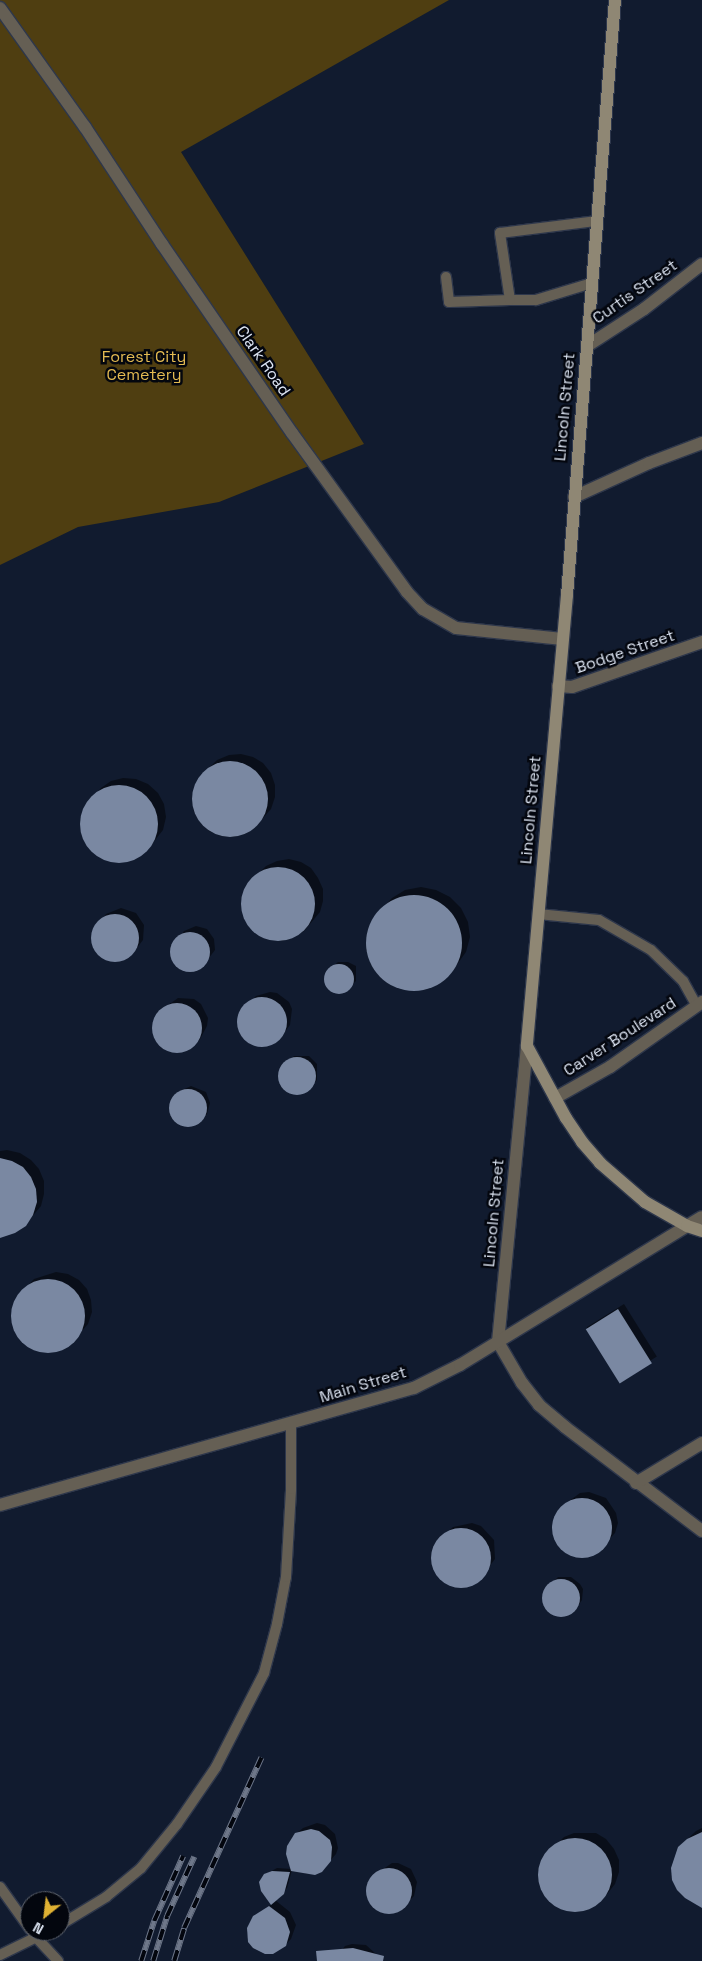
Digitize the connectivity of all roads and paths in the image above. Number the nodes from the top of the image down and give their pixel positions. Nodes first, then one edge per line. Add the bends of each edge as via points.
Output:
1 (614, 0) edge
2 (0, 8) edge
3 (597, 221) junction
4 (702, 264) edge
5 (446, 277) dead end
6 (592, 283) junction
7 (510, 300) junction
8 (587, 346) junction
9 (702, 443) edge
10 (574, 498) junction
11 (562, 639) junction
12 (702, 642) edge
13 (558, 686) junction
14 (538, 914) junction
15 (700, 1004) edge
16 (526, 1046) junction
17 (555, 1098) junction
18 (702, 1217) edge
19 (687, 1226) junction
20 (702, 1231) edge
21 (498, 1342) junction
22 (291, 1424) junction
23 (702, 1443) edge
24 (636, 1483) junction
25 (0, 1505) edge
26 (702, 1531) edge
27 (0, 1888) edge
28 (20, 1915) edge
29 (70, 1919) edge
30 (20, 1941) edge
31 (41, 1941) edge
32 (0, 1955) edge
33 (58, 1961) edge

1 - 3 main road, Lincoln Street
2 - 11 street, Clark Road via 85,127 292,433 407,592 423,609 456,628
3 - 6 main road, Lincoln Street
3 - 7 lane via 500,233
4 - 8 street, Curtis Street via 644,309
5 - 7 lane via 449,302
6 - 7 lane via 536,300
6 - 8 main road, Lincoln Street
8 - 10 main road, Lincoln Street
9 - 10 street via 649,463
10 - 11 main road, Lincoln Street
11 - 13 main road, Lincoln Street
12 - 13 street, Bodge Street via 572,687
13 - 14 main road, Lincoln Street
14 - 15 lane via 599,920 651,950 683,981
14 - 16 main road, Lincoln Street
15 - 17 street, Carver Boulevard via 610,1067
16 - 17 main road
16 - 21 street, Lincoln Street
17 - 19 main road via 582,1142 600,1163 645,1202
18 - 19 street, Main Street
19 - 20 main road
19 - 21 street, Main Street
21 - 22 street, Main Street via 414,1388
21 - 24 street via 539,1405
22 - 25 street, Main Street
22 - 29 lane via 286,1577 264,1673 216,1767 177,1824 141,1868 106,1897
23 - 24 street
24 - 26 street
27 - 28 lane
30 - 32 lane
31 - 33 lane

